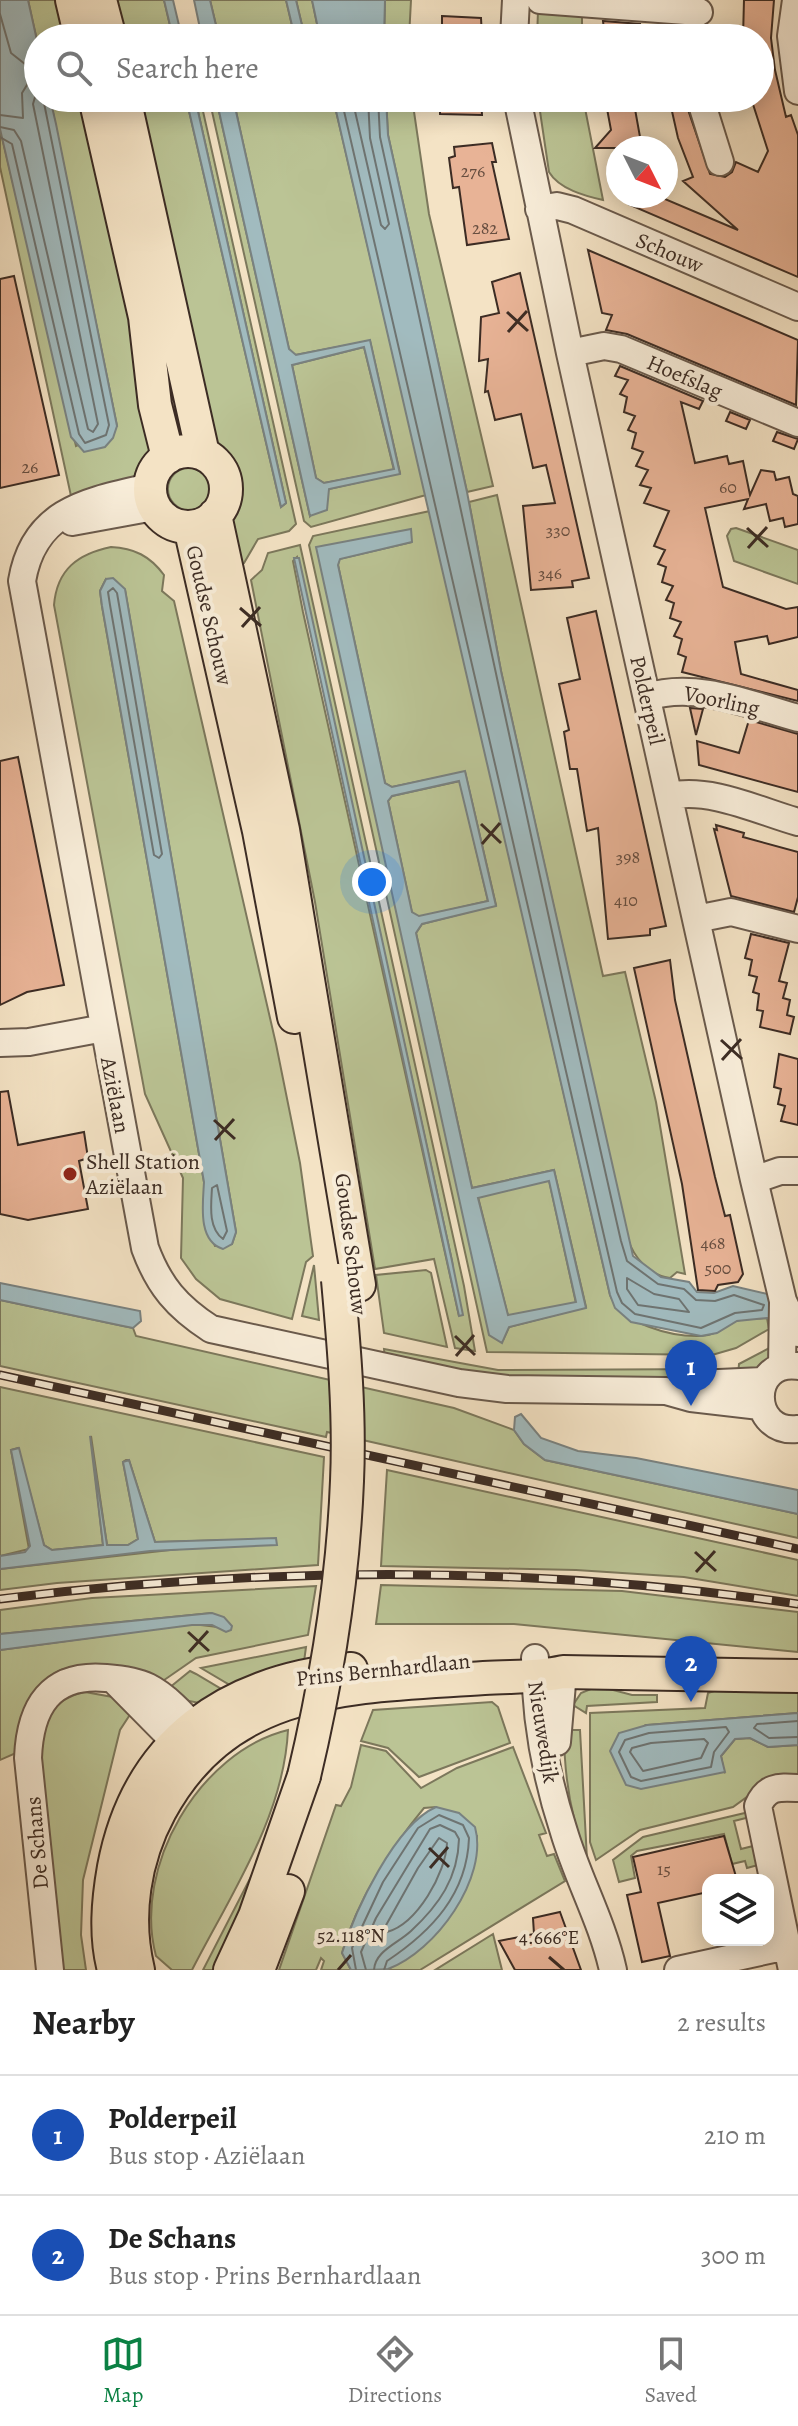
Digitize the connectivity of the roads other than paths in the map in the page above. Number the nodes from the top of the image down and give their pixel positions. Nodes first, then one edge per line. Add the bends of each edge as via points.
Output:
1 (72, 0) edge
2 (100, 0) edge
3 (516, 0) edge
4 (540, 0) edge
5 (796, 0) edge
6 (699, 17) edge
7 (78, 24) edge
8 (106, 24) edge
9 (515, 24) edge
10 (798, 91) edge
11 (98, 112) edge
12 (127, 112) edge
13 (520, 112) edge
14 (704, 112) edge
15 (720, 162) dead end
16 (539, 209) junction
17 (798, 307) edge
18 (570, 353) junction
19 (798, 423) edge
20 (203, 454) junction
21 (168, 457) junction
22 (152, 497) junction
23 (202, 521) junction
24 (647, 697) junction
25 (798, 718) edge
26 (670, 796) junction
27 (798, 822) edge
28 (696, 919) junction
29 (798, 929) edge
30 (104, 1028) junction
31 (0, 1043) edge
32 (798, 1171) edge
33 (754, 1180) junction
34 (788, 1304) edge
35 (776, 1380) edge
36 (798, 1429) edge
37 (544, 1669) junction
38 (798, 1676) edge
39 (193, 1743) junction
40 (314, 1776) junction
41 (798, 1788) edge
42 (790, 1958) edge
43 (50, 1970) edge
44 (114, 1970) edge
45 (138, 1970) edge
46 (230, 1970) edge
47 (258, 1970) edge
48 (613, 1970) edge
49 (678, 1970) edge

1 - 7 main road
2 - 8 main road
3 - 9 street
4 - 6 street
5 - 10 street via 791,36
11 - 21 main road via 145,317 155,405
12 - 20 main road
13 - 16 street, Polderpeil
14 - 15 street
16 - 17 street, Schouw via 573,210
16 - 18 street, Polderpeil
18 - 19 street, Hoefslag via 604,346 621,349
18 - 24 street, Polderpeil
20 - 21 main road via 185,451
20 - 23 main road via 217,465 225,482 224,499
21 - 22 main road via 157,467
22 - 23 main road via 166,521
22 - 30 street, Aziëlaan via 79,503 33,542 22,581
23 - 40 main road, Goudse Schouw via 283,830 368,1400 362,1564 342,1700
24 - 25 street, Voorling via 689,690
24 - 26 street, Polderpeil
26 - 27 street via 705,796
26 - 28 street, Polderpeil
28 - 29 street via 731,912
28 - 33 street, Polderpeil
30 - 31 street
30 - 35 street, Aziëlaan via 145,1248 165,1292 211,1329 507,1389 666,1391 691,1398
32 - 33 street
33 - 34 street, Polderpeil
34 - 35 street, Polderpeil
35 - 36 street via 778,1426
37 - 38 main road, Prins Bernhardlaan
37 - 39 main road, Prins Bernhardlaan via 410,1663 283,1679 243,1695
37 - 48 street, Nieuwedijk via 557,1710 557,1805 604,1931
39 - 43 street, De Schans via 156,1691 145,1685 94,1677 61,1685 41,1703 30,1726 28,1758
39 - 44 main road, Prins Bernhardlaan via 126,1815 108,1928
39 - 45 main road, Prins Bernhardlaan via 137,1866 133,1915
40 - 46 main road, Goudse Schouw
40 - 47 main road, Goudse Schouw via 301,1854
41 - 42 street via 775,1787 764,1793 758,1806
42 - 49 street

